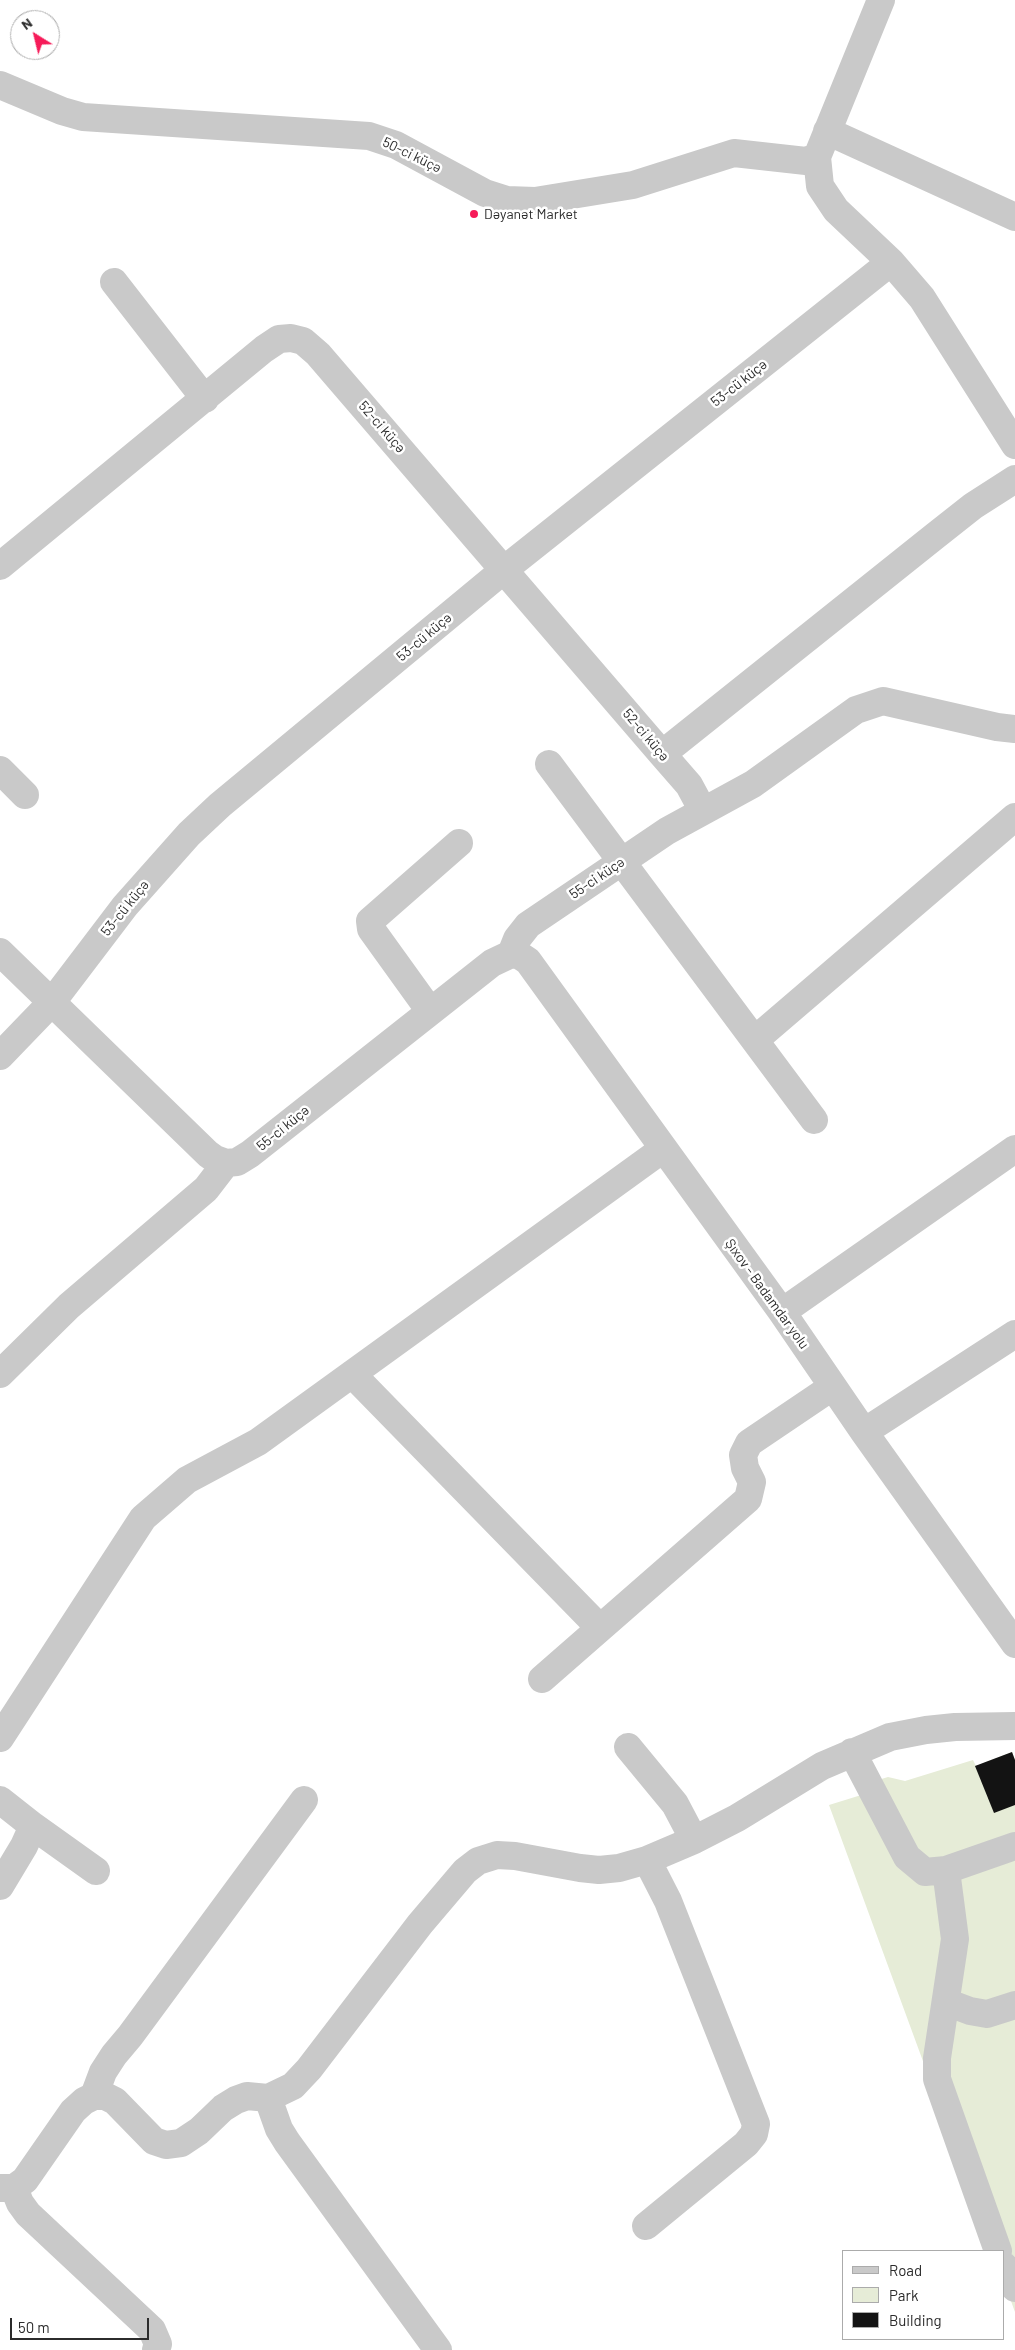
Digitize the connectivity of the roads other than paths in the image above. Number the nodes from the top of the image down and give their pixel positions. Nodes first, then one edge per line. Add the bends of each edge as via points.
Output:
1 (881, 0) edge
2 (0, 85) edge
3 (827, 131) junction
4 (817, 157) junction
5 (1015, 218) edge
6 (891, 262) junction
7 (114, 282) dead end
8 (205, 399) junction
9 (1015, 445) edge
10 (1015, 479) edge
11 (0, 566) edge
12 (505, 569) junction
13 (1015, 730) edge
14 (662, 754) junction
15 (549, 764) dead end
16 (0, 770) edge
17 (25, 795) dead end
18 (703, 812) junction
19 (1015, 817) edge
20 (459, 843) dead end
21 (622, 860) junction
22 (0, 952) edge
23 (512, 954) junction
24 (52, 1002) junction
25 (430, 1011) junction
26 (756, 1039) junction
27 (0, 1056) edge
28 (814, 1120) dead end
29 (663, 1149) junction
30 (1015, 1150) edge
31 (226, 1163) junction
32 (782, 1312) junction
33 (1015, 1334) edge
34 (0, 1374) edge
35 (352, 1374) junction
36 (832, 1387) junction
37 (864, 1432) junction
38 (599, 1628) junction
39 (1015, 1644) edge
40 (542, 1679) dead end
41 (1015, 1726) edge
42 (0, 1738) edge
43 (628, 1747) dead end
44 (852, 1752) junction
45 (0, 1800) edge
46 (304, 1800) dead end
47 (33, 1826) junction
48 (694, 1840) junction
49 (1015, 1846) edge
50 (647, 1860) junction
51 (946, 1870) junction
52 (96, 1871) dead end
53 (0, 1886) edge
54 (946, 2002) junction
55 (1015, 2005) edge
56 (94, 2096) junction
57 (268, 2098) junction
58 (7, 2188) edge
59 (646, 2226) dead end
60 (998, 2250) edge
61 (1005, 2268) edge
62 (1015, 2288) edge
63 (156, 2350) edge
64 (438, 2350) edge

1 - 3 street
2 - 4 street, 50-ci küçə via 84,117 369,136 396,145 485,193 507,200 535,201 633,185 734,154 806,161
3 - 4 street
3 - 5 street
4 - 6 street via 820,186 827,198
6 - 9 street via 922,298
6 - 12 street, 53-cü küçə
7 - 8 street
8 - 11 street, 52-ci küçə
8 - 12 street, 52-ci küçə via 279,339 303,341 318,354
10 - 14 street via 973,506
12 - 14 street, 52-ci küçə
12 - 24 street, 53-cü küçə via 189,834 125,906
13 - 18 street, 55-ci küçə via 883,702 870,705 856,710 753,784
14 - 18 street, 52-ci küçə via 688,785
15 - 21 street
16 - 17 street
18 - 21 street, 55-ci küçə
19 - 26 street
20 - 25 street via 370,922 371,929
21 - 23 street, 55-ci küçə via 528,925 517,939
21 - 26 street
22 - 24 street
23 - 25 street, 55-ci küçə via 492,962
23 - 29 street, Şıxov - Badamdar yolu via 528,961
24 - 27 street, 53-cü küçə
24 - 31 street via 208,1154
25 - 31 street, 55-ci küçə via 250,1154 237,1162
26 - 28 street
29 - 32 street, Şıxov - Badamdar yolu
29 - 35 street
30 - 32 street
31 - 34 street via 206,1189 83,1294
32 - 36 street, Şıxov - Badamdar yolu
33 - 37 street
35 - 38 street
35 - 42 street via 258,1442 187,1480 143,1518
36 - 37 street, Şıxov - Badamdar yolu
36 - 38 street via 749,1443 743,1455 752,1482 748,1499
37 - 39 street, Şıxov - Badamdar yolu
38 - 40 street
41 - 44 street via 926,1730 890,1737
43 - 48 street via 675,1804
44 - 48 street
44 - 51 street via 907,1857 925,1872
45 - 47 street
46 - 56 street via 114,2055
47 - 52 street
47 - 53 street
48 - 50 street
49 - 51 street
50 - 57 street via 599,1870 515,1856 497,1855 478,1861 420,1924 309,2069 293,2086
50 - 59 street via 668,1901 756,2124 754,2134 746,2144
51 - 54 street via 955,1939
54 - 55 street via 987,2014
54 - 60 street via 937,2079
56 - 57 street via 105,2096 115,2101 154,2141 166,2145 182,2143 236,2100 247,2096
56 - 58 street via 73,2112 33,2171
57 - 64 street via 287,2142
58 - 63 street via 28,2214 152,2330 158,2344
61 - 62 street

